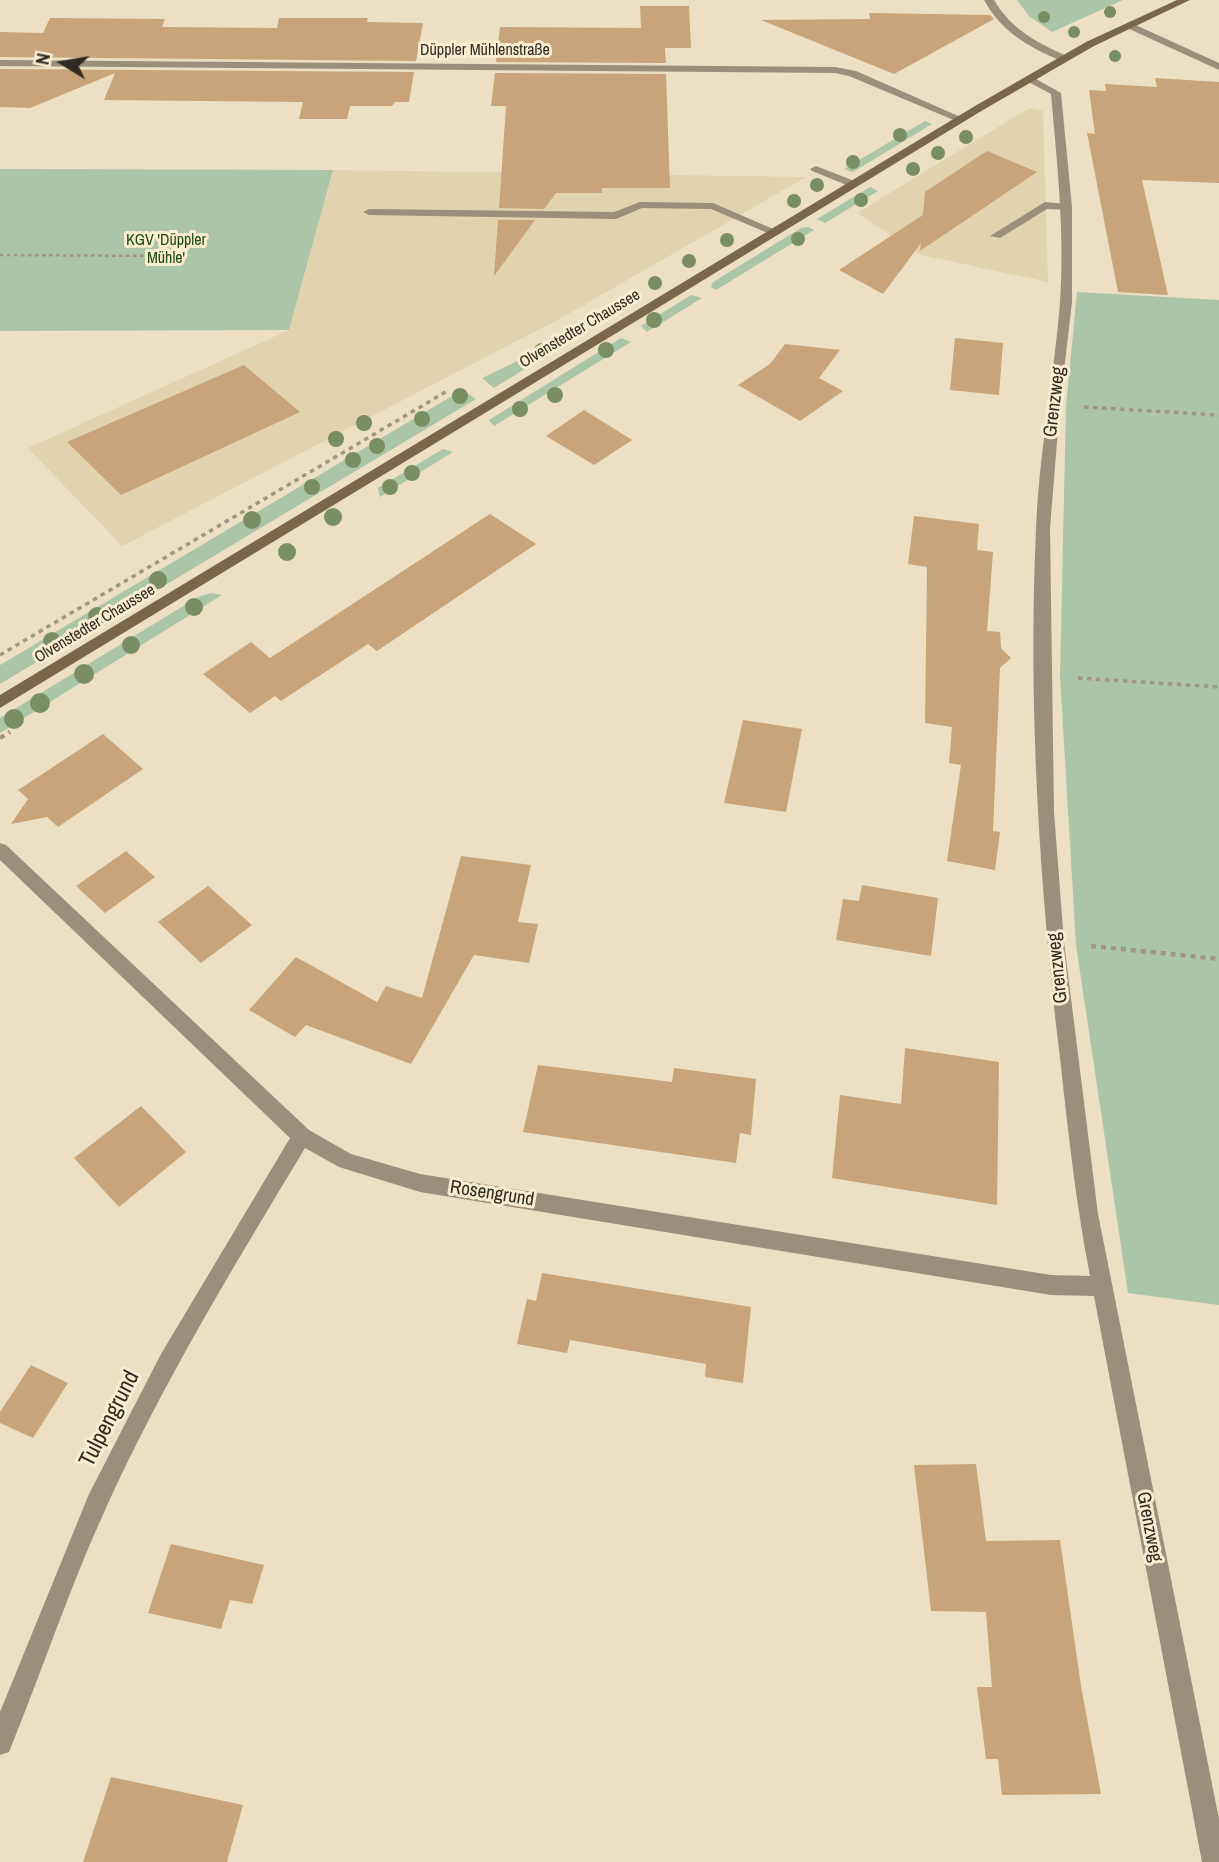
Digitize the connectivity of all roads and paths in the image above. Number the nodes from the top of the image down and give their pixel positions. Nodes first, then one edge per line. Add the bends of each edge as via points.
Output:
1 (989, 0) edge
2 (1185, 0) edge
3 (1129, 25) junction
4 (1063, 58) junction
5 (0, 63) edge
6 (1219, 67) edge
7 (1029, 78) junction
8 (960, 119) junction
9 (816, 169) dead end
10 (853, 184) junction
11 (1066, 207) junction
12 (369, 212) dead end
13 (774, 232) junction
14 (996, 236) dead end
15 (0, 255) edge
16 (165, 256) dead end
17 (1080, 407) dead end
18 (1219, 415) edge
19 (1073, 677) dead end
20 (1219, 687) edge
21 (0, 702) edge
22 (0, 850) edge
23 (1055, 942) junction
24 (1219, 959) edge
25 (302, 1136) junction
26 (1102, 1286) junction
27 (0, 1743) edge
28 (1215, 1862) edge

1 - 4 street via 1013,33
2 - 3 street, Olvenstedter Chaussee
3 - 4 street, Olvenstedter Chaussee
3 - 6 street
4 - 7 street, Olvenstedter Chaussee
5 - 8 street, Düppler Mühlenstraße via 835,70
7 - 8 street, Olvenstedter Chaussee
7 - 11 street, Grenzweg via 1056,93
8 - 10 street, Olvenstedter Chaussee
9 - 10 street
10 - 13 street, Olvenstedter Chaussee
11 - 14 street via 1045,205
11 - 23 street, Grenzweg via 1066,302 1044,528 1043,739
12 - 13 street via 616,216 640,205 713,206
13 - 21 street, Olvenstedter Chaussee
15 - 16 path
17 - 18 path
19 - 20 path
22 - 25 street, Rosengrund
23 - 24 path
23 - 26 street, Grenzweg via 1088,1214
25 - 26 street, Rosengrund via 346,1161 420,1183 1051,1285
25 - 27 street, Tulpengrund via 193,1319 98,1500
26 - 28 street, Grenzweg

